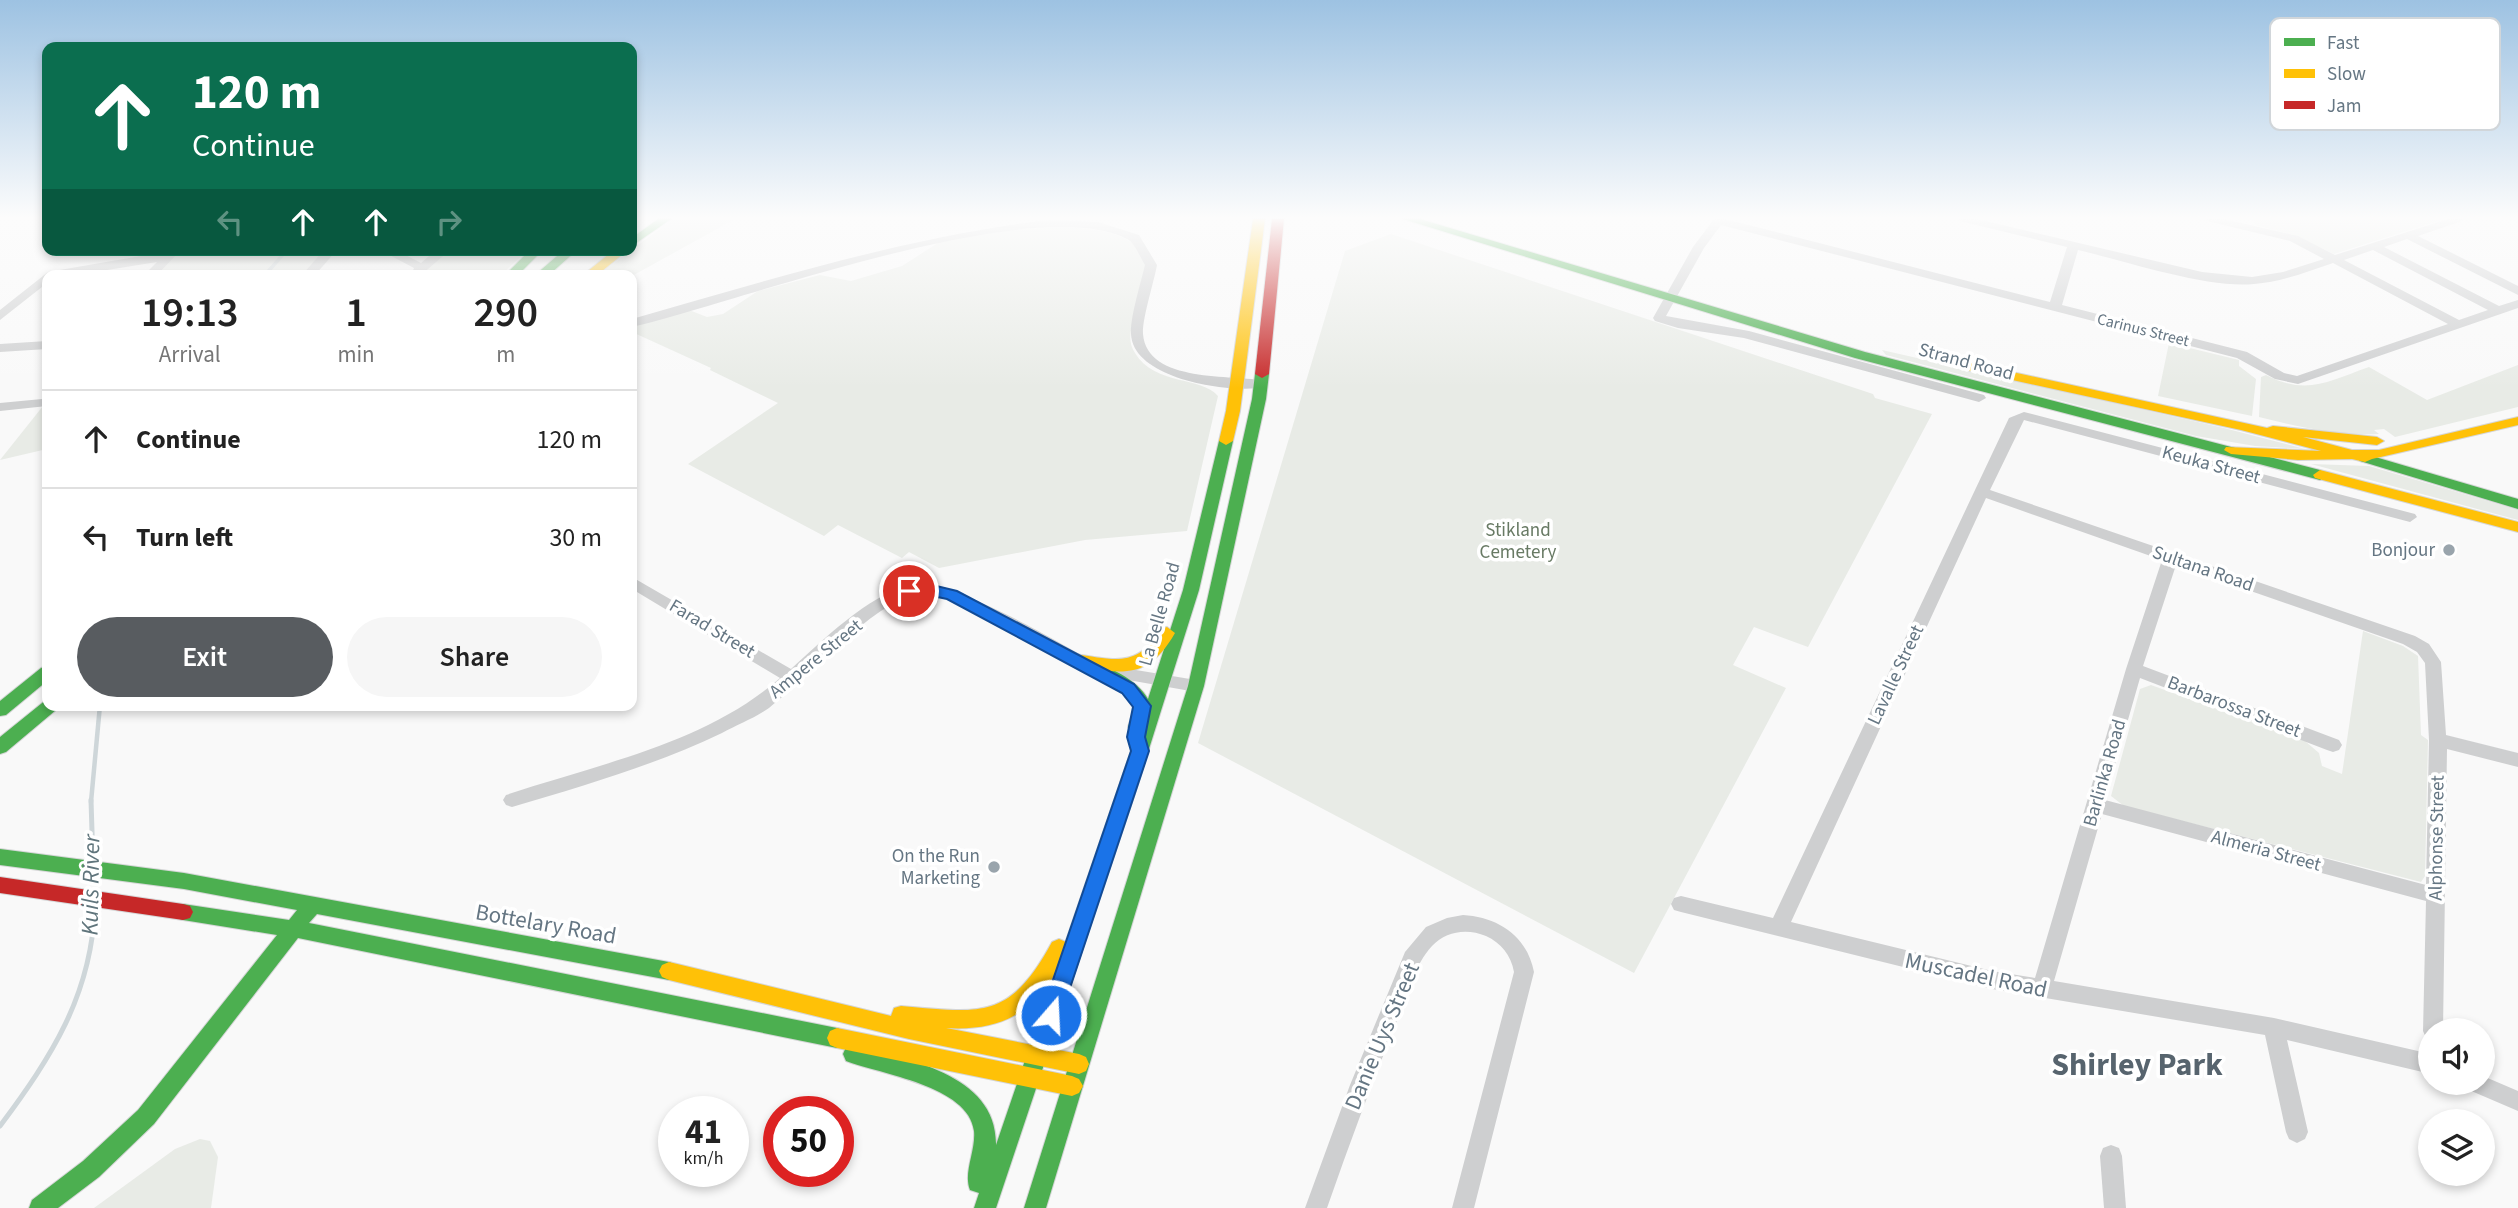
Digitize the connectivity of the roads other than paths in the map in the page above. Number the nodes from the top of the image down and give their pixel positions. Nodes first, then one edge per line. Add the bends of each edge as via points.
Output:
1 (805, 275) edge
2 (1149, 275) edge
3 (1252, 275) edge
4 (1272, 275) edge
5 (1611, 275) edge
6 (1623, 275) edge
7 (1685, 275) edge
8 (1933, 275) edge
9 (2065, 275) edge
10 (2199, 275) edge
11 (2282, 275) edge
12 (2365, 275) edge
13 (2430, 275) edge
14 (2487, 275) edge
15 (42, 281) edge
16 (2518, 291) edge
17 (1674, 293) junction
18 (2518, 304) edge
19 (2055, 307) junction
20 (2499, 311) junction
21 (0, 316) edge
22 (637, 322) edge
23 (2459, 325) junction
24 (42, 345) edge
25 (0, 348) edge
26 (1238, 382) junction
27 (1261, 384) junction
28 (1979, 398) dead end
29 (42, 403) dead end
30 (0, 407) edge
31 (2518, 410) edge
32 (2013, 421) joint
33 (2518, 421) edge
34 (2242, 426) junction
35 (2218, 449) junction
36 (2355, 455) junction
37 (1982, 492) junction
38 (2518, 504) edge
39 (2410, 517) dead end
40 (2518, 527) edge
41 (2171, 557) junction
42 (637, 585) edge
43 (1182, 620) junction
44 (2423, 648) joint
45 (1078, 661) junction
46 (2134, 668) junction
47 (42, 676) edge
48 (792, 677) junction
49 (1163, 681) junction
50 (1196, 686) junction
51 (0, 710) edge
52 (43, 711) edge
53 (2438, 740) junction
54 (2333, 745) dead end
55 (0, 747) edge
56 (1140, 751) junction
57 (2518, 760) edge
58 (512, 800) dead end
59 (2096, 805) junction
60 (6, 857) edge
61 (1, 885) edge
62 (2436, 897) junction
63 (313, 904) junction
64 (1681, 904) dead end
65 (1085, 911) junction
66 (296, 929) junction
67 (1778, 929) junction
68 (2042, 990) junction
69 (822, 1007) junction
70 (2434, 1018) edge
71 (2274, 1027) junction
72 (809, 1033) junction
73 (1037, 1056) junction
74 (2418, 1061) edge
75 (1079, 1065) junction
76 (1030, 1077) junction
77 (1072, 1086) junction
78 (2495, 1091) edge
79 (2518, 1101) edge
80 (2297, 1132) dead end
81 (2111, 1156) dead end
82 (40, 1208) edge
83 (969, 1208) edge
84 (985, 1208) edge
85 (1035, 1208) edge
86 (1316, 1208) edge
87 (1463, 1208) edge
88 (2115, 1208) edge

1 - 22 street
2 - 26 street via 1137,334 1147,357 1184,376
3 - 26 main road, La Belle Road
4 - 27 main road
5 - 17 main road, Strand Road
6 - 17 main road, Strand Road
7 - 17 street
8 - 19 street, Carinus Street
9 - 19 street
10 - 11 street via 2235,280
12 - 23 street
13 - 20 street
14 - 16 street
15 - 21 street
17 - 28 street via 1659,318 1745,334
17 - 34 main road, Strand Road via 1936,359
17 - 35 main road, Strand Road via 1913,369
18 - 20 street, Carinus Street
19 - 23 street, Carinus Street via 2242,355 2280,376 2298,380
20 - 23 street, Carinus Street
24 - 25 street
26 - 27 street
26 - 43 main road, La Belle Road via 1212,508
27 - 50 main road
29 - 30 street
31 - 34 main road via 2387,441
32 - 37 street, Lavalle Street
32 - 39 street, Keuka Street via 2028,416
33 - 36 main road
34 - 36 main road, Strand Road
35 - 36 main road
35 - 40 main road, Strand Road
36 - 38 main road, Strand Road
37 - 41 street, Sultana Road
37 - 67 street, Lavalle Street
41 - 44 street, Sultana Road
41 - 46 street, Barlinka Road
42 - 48 street, Farad Street
43 - 45 main road via 1167,634 1156,655 1139,664
43 - 49 main road, La Belle Road
44 - 53 street, Alphonse Street via 2433,663
45 - 48 street, Ampere Street via 952,595 919,590 883,605
45 - 49 street, Ampere Street
45 - 56 main road via 1139,698 1142,706 1136,737
46 - 54 street, Barbarossa Street
46 - 59 street, Barlinka Road
47 - 51 main road
48 - 58 street, Ampere Street via 762,704 722,726
49 - 50 street, Ampere Street
49 - 56 main road, La Belle Road
50 - 75 main road
52 - 55 main road
53 - 57 street
53 - 62 street, Alphonse Street
56 - 65 main road, La Belle Road
59 - 62 street, Almeria Street
59 - 68 street, Barlinka Road
60 - 63 main road, Bottelary Road
61 - 66 main road
62 - 70 street, Alphonse Street
63 - 66 main road
63 - 69 main road, Bottelary Road via 629,962
64 - 67 street, Muscadel Road
65 - 69 main road via 1063,935 1040,989 1010,1012 969,1021
65 - 73 main road, La Belle Road
66 - 72 main road
66 - 82 main road via 146,1117 92,1169
67 - 68 street, Muscadel Road
68 - 71 street, Muscadel Road
69 - 73 main road, Bottelary Road
71 - 74 street, Muscadel Road
71 - 80 street
72 - 76 main road
72 - 83 main road via 855,1055 943,1082 964,1094 983,1124 987,1150
73 - 75 main road, Bottelary Road
73 - 76 main road, La Belle Road
75 - 77 main road
76 - 77 main road
76 - 84 main road, La Belle Road
77 - 85 main road
78 - 79 street
81 - 88 street
86 - 87 street, Danie Uys Street via 1357,1091 1405,976 1423,942 1444,926 1458,924 1494,930 1508,939 1523,961 1524,972

